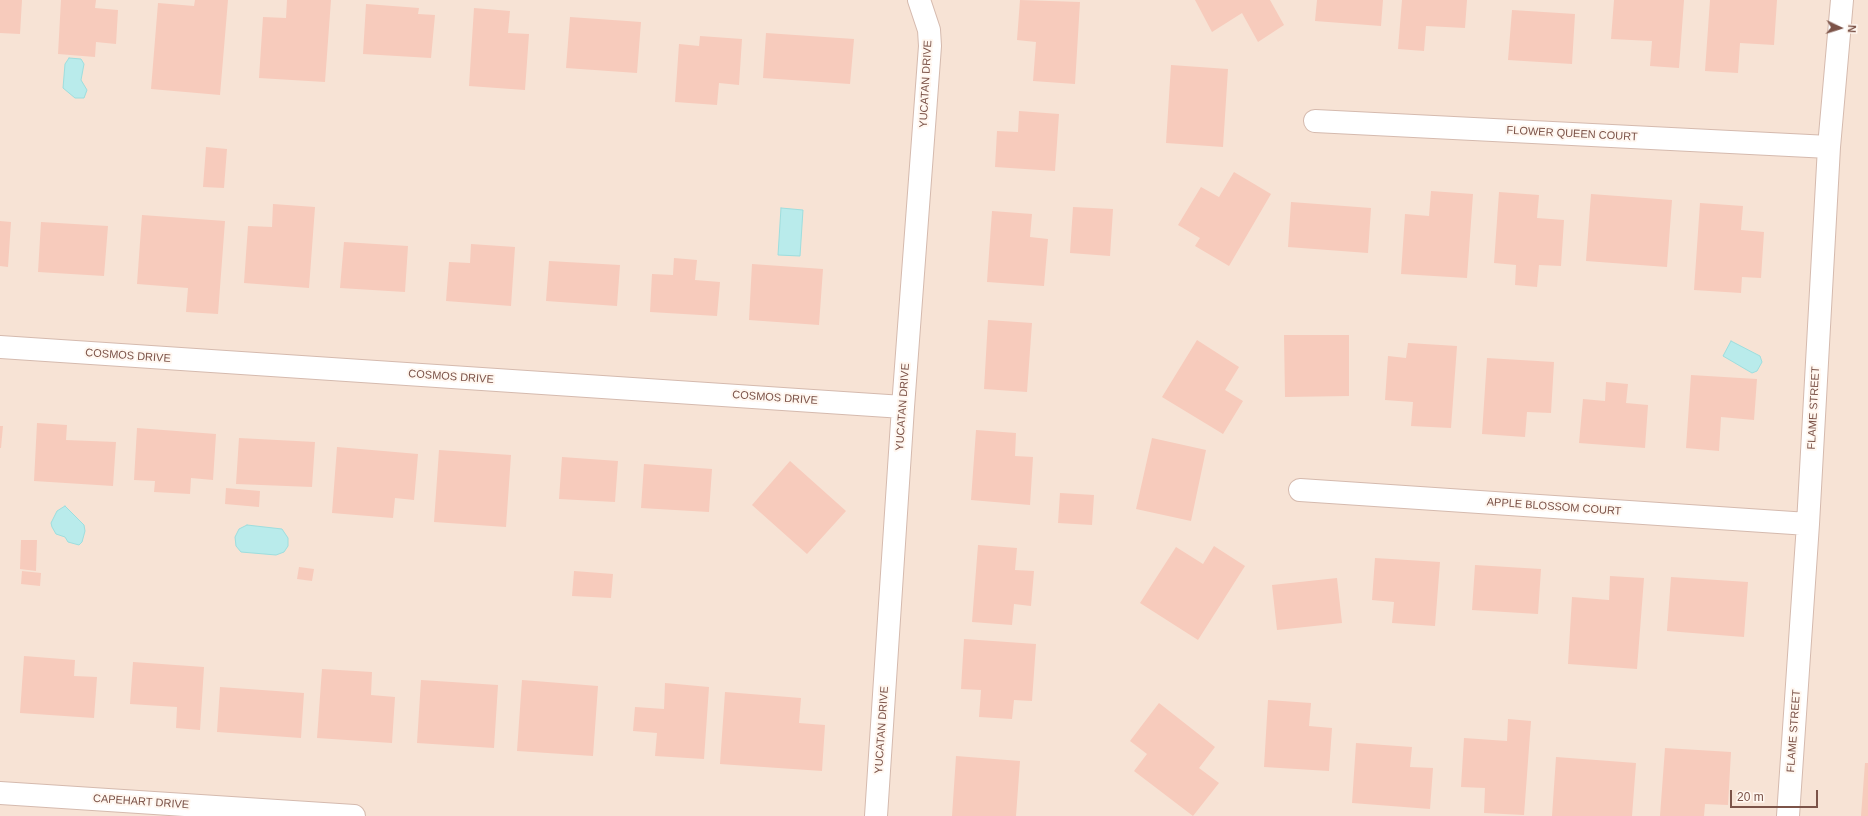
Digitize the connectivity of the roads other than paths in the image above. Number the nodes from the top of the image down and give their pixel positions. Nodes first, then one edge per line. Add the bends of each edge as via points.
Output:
1 (919, 0) edge
2 (1842, 0) edge
3 (1315, 120) dead end
4 (1829, 147) junction
5 (0, 347) edge
6 (903, 406) junction
7 (1300, 490) dead end
8 (1808, 524) junction
9 (0, 792) edge
10 (354, 816) edge
11 (876, 816) edge
12 (1788, 816) edge

1 - 6 street, YUCATAN DRIVE via 929,30 930,46
2 - 4 street, FLAME STREET
3 - 4 street, FLOWER QUEEN COURT
4 - 8 street, FLAME STREET
5 - 6 street, COSMOS DRIVE
6 - 11 street, YUCATAN DRIVE
7 - 8 street, APPLE BLOSSOM COURT
8 - 12 street, FLAME STREET
9 - 10 street, CAPEHART DRIVE

